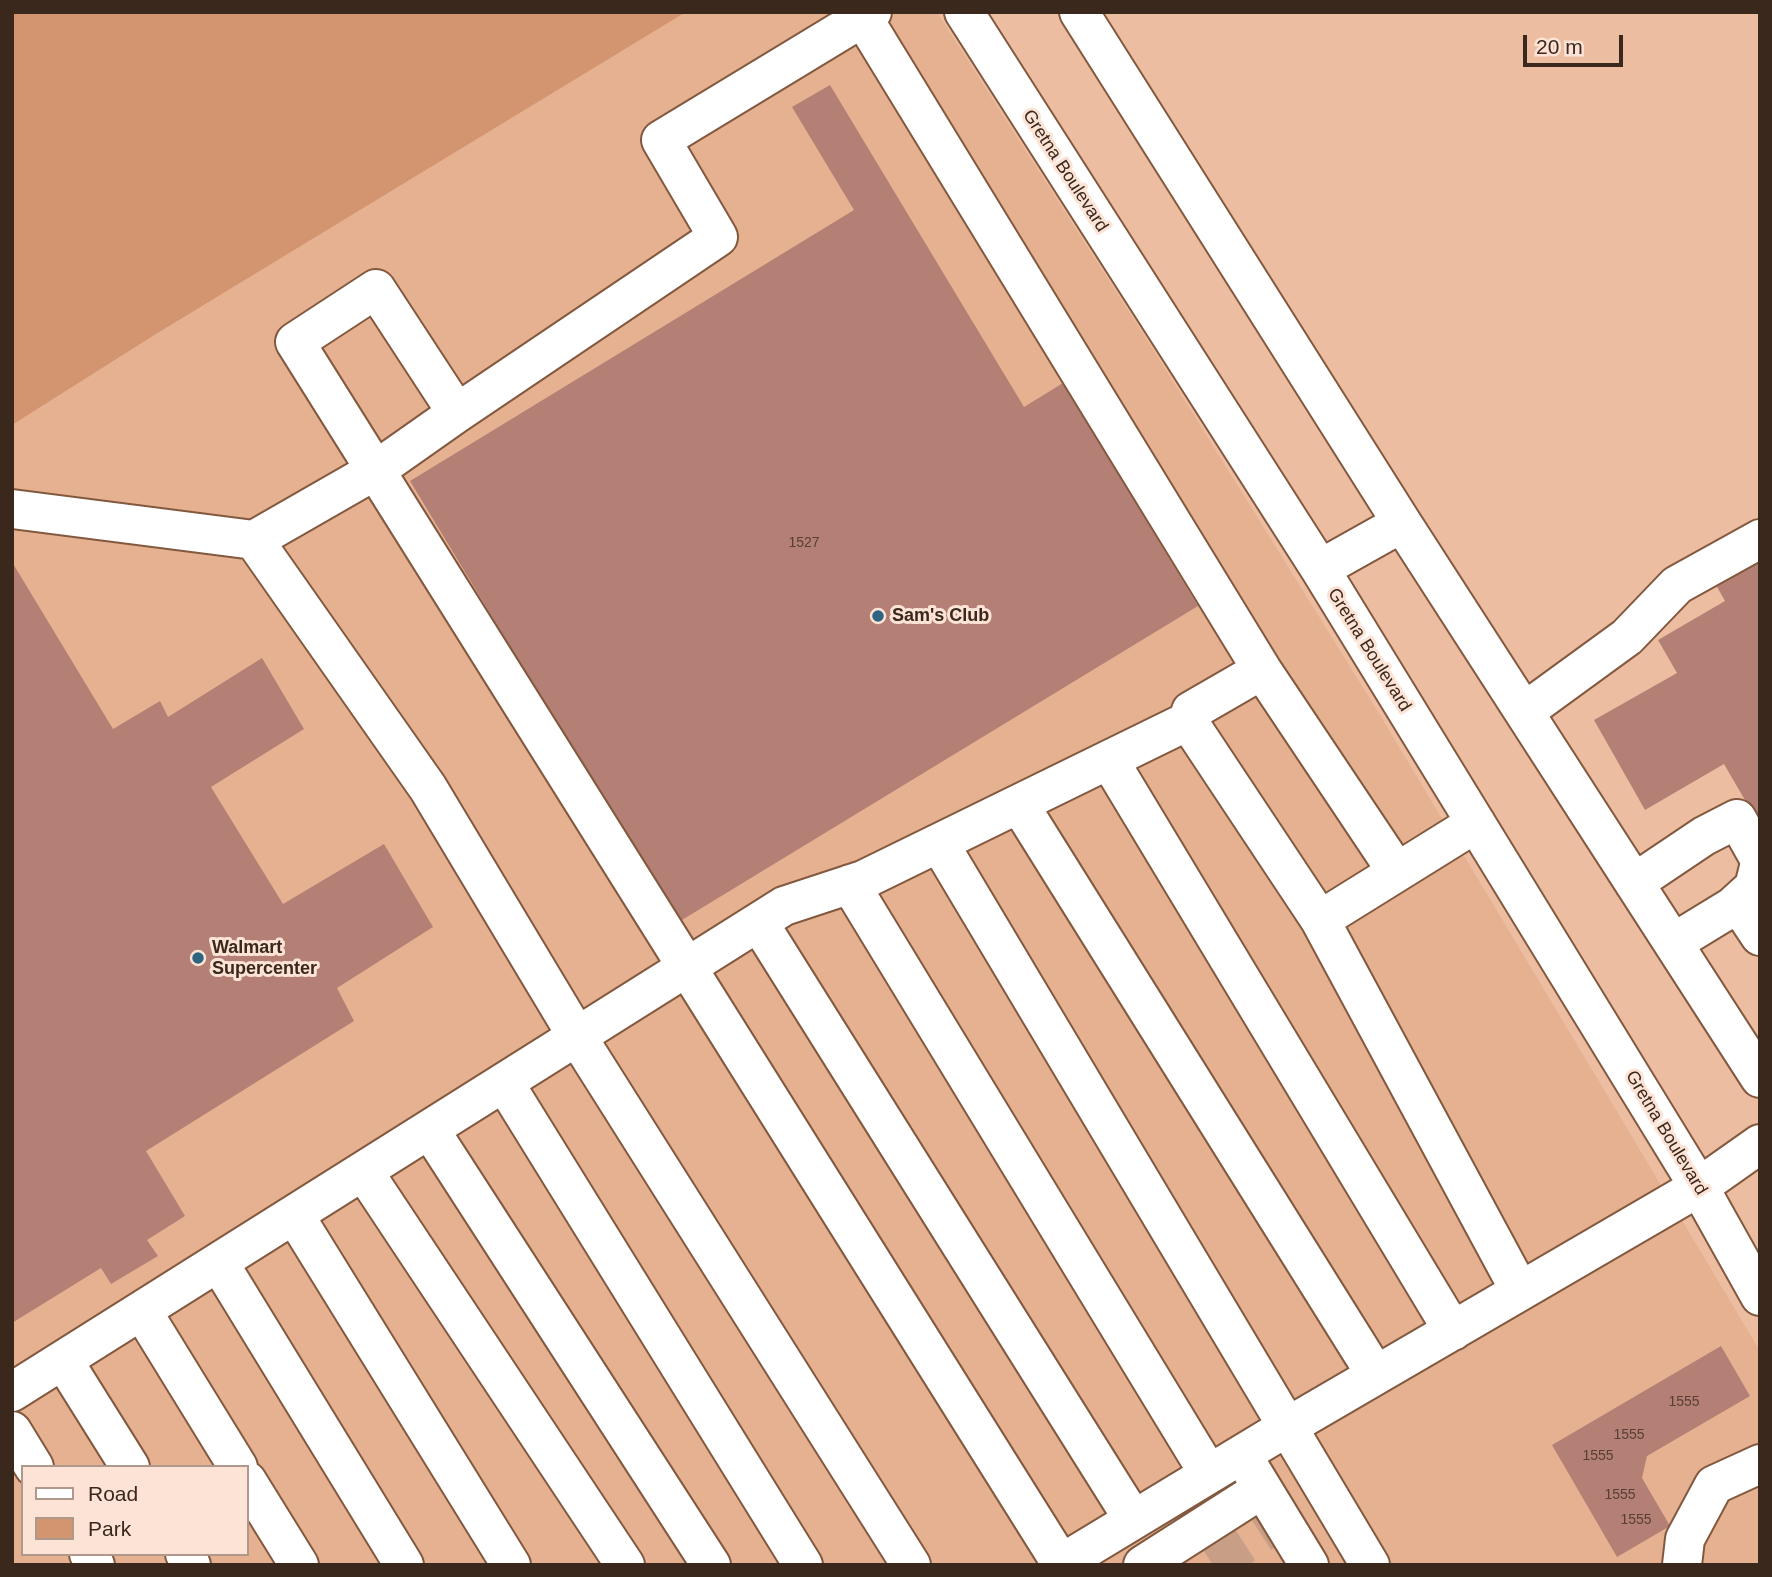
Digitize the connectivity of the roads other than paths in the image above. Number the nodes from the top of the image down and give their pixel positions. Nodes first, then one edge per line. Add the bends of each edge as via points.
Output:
1 (964, 12) edge
2 (1079, 12) edge
3 (868, 15) edge
4 (457, 413) junction
5 (376, 470) junction
6 (12, 509) edge
7 (1402, 523) junction
8 (1760, 539) edge
9 (254, 540) junction
10 (1320, 569) junction
11 (1262, 670) junction
12 (1524, 712) junction
13 (1188, 721) junction
14 (1109, 760) junction
15 (1019, 804) junction
16 (1476, 823) junction
17 (939, 843) junction
18 (1760, 862) edge
19 (1397, 872) junction
20 (1634, 883) junction
21 (850, 884) junction
22 (1732, 907) junction
23 (1320, 920) junction
24 (759, 923) junction
25 (1760, 936) edge
26 (1673, 943) junction
27 (689, 968) junction
28 (578, 1038) junction
29 (1760, 1078) edge
30 (505, 1084) junction
31 (430, 1130) junction
32 (1760, 1144) edge
33 (363, 1172) junction
34 (1699, 1187) junction
35 (295, 1216) junction
36 (219, 1263) junction
37 (1520, 1292) junction
38 (1760, 1296) edge
39 (142, 1311) junction
40 (1453, 1331) junction
41 (63, 1360) junction
42 (1376, 1375) junction
43 (12, 1392) edge
44 (1295, 1423) junction
45 (12, 1431) edge
46 (1242, 1454) junction
47 (1760, 1464) edge
48 (33, 1465) edge
49 (129, 1465) edge
50 (237, 1465) edge
51 (1209, 1474) junction
52 (248, 1483) edge
53 (1262, 1489) junction
54 (1133, 1519) junction
55 (1061, 1564) edge
56 (299, 1565) edge
57 (404, 1565) edge
58 (511, 1565) edge
59 (625, 1565) edge
60 (711, 1565) edge
61 (803, 1565) edge
62 (911, 1565) edge
63 (1143, 1565) edge
64 (1309, 1565) edge
65 (1370, 1565) edge
66 (1400, 1565) edge
67 (1682, 1565) edge

1 - 10 street, Gretna Boulevard
2 - 7 street
3 - 4 street via 661,140 718,237
3 - 11 street
4 - 5 street
4 - 5 street via 376,289 295,342
5 - 9 street
5 - 27 street
6 - 9 street
7 - 10 street
7 - 12 street
8 - 12 street via 1677,585 1627,637
9 - 28 street via 428,788
10 - 16 street, Gretna Boulevard
11 - 13 street via 1191,711
11 - 19 street
12 - 20 street
13 - 14 street
13 - 23 street
14 - 15 street
14 - 40 street
15 - 17 street
15 - 42 street
16 - 19 street
16 - 34 street, Gretna Boulevard
17 - 21 street
17 - 44 street
18 - 20 street via 1738,819 1689,845
18 - 22 street via 1754,887
19 - 23 street
20 - 26 street
21 - 24 street via 784,906
21 - 51 street
22 - 25 street via 1746,915
22 - 26 street
23 - 37 street
24 - 27 street
24 - 54 street
26 - 29 street
27 - 28 street
27 - 55 street
28 - 30 street
28 - 62 street
30 - 31 street
30 - 61 street
31 - 33 street
31 - 60 street
32 - 34 street
33 - 35 street
33 - 59 street
34 - 37 street
34 - 38 street, Gretna Boulevard
35 - 36 street
35 - 58 street
36 - 39 street
36 - 57 street
37 - 40 street
39 - 41 street
39 - 50 street
40 - 42 street
41 - 43 street
41 - 49 street
42 - 44 street
44 - 46 street
44 - 65 street
44 - 66 street
45 - 48 street
46 - 51 street
46 - 53 street
47 - 67 street via 1714,1485 1685,1539
51 - 54 street
52 - 56 street
53 - 63 street
53 - 64 street via 1277,1524
54 - 55 street

